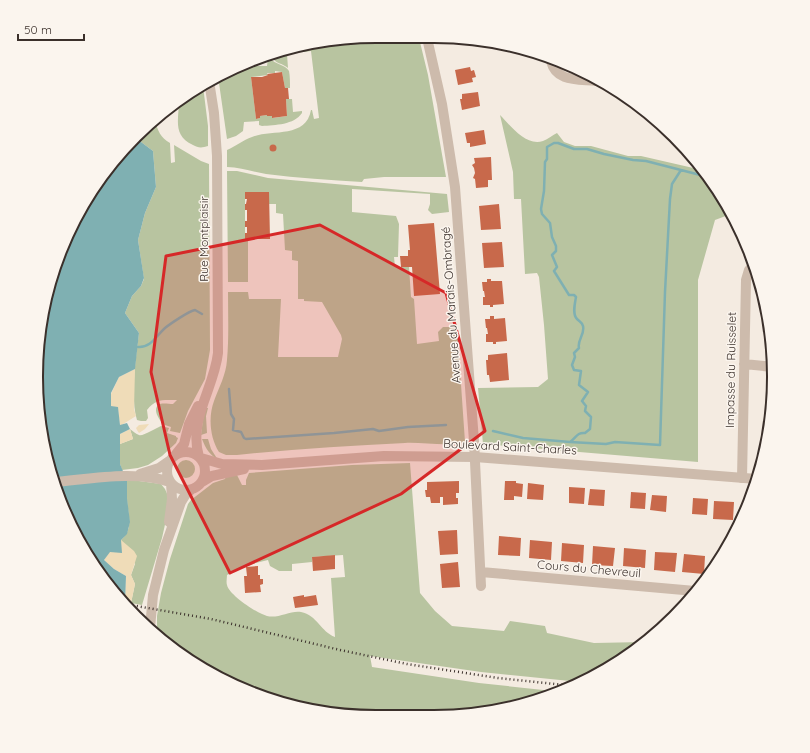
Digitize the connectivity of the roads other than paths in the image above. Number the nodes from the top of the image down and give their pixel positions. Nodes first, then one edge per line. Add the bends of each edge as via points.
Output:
1 (428, 43) edge
2 (553, 65) edge
3 (586, 80) edge
4 (210, 88) edge
5 (749, 270) edge
6 (744, 364) junction
7 (767, 366) edge
8 (206, 395) junction
9 (200, 457) junction
10 (475, 457) junction
11 (171, 459) junction
12 (262, 465) junction
13 (132, 476) junction
14 (742, 478) junction
15 (751, 479) edge
16 (60, 482) edge
17 (171, 482) junction
18 (202, 482) junction
19 (192, 489) junction
20 (164, 550) junction
21 (481, 572) junction
22 (481, 586) dead end
23 (689, 590) edge
24 (151, 621) edge

1 - 10 street, Avenue du Marais-Ombragé via 442,104 455,187
2 - 3 street via 562,77
4 - 8 street, Rue Montplaisir via 217,150 218,335 217,361
5 - 6 street, Impasse du Ruisselet via 746,280
6 - 7 street
6 - 14 street, Impasse du Ruisselet
8 - 9 street, Rue Montplaisir via 196,430 196,446
8 - 11 street, Rue Montplaisir via 191,418 184,444
9 - 11 street via 184,451
9 - 12 street, Boulevard Saint-Charles via 222,464
9 - 18 street via 206,470
10 - 12 street, Boulevard Saint-Charles via 384,456
10 - 14 street, Boulevard Saint-Charles
10 - 21 street, Avenue du Marais-Ombragé
11 - 13 street via 159,468
11 - 17 street via 167,472
12 - 18 street, Boulevard Saint-Charles via 218,474
13 - 16 street
13 - 17 street via 160,478
14 - 15 street, Boulevard Saint-Charles
17 - 19 street via 182,490
17 - 20 street via 171,508
18 - 19 street
19 - 20 street via 181,502
20 - 24 street via 153,595
21 - 22 street, Avenue du Marais-Ombragé
21 - 23 street, Cours du Chevreuil

